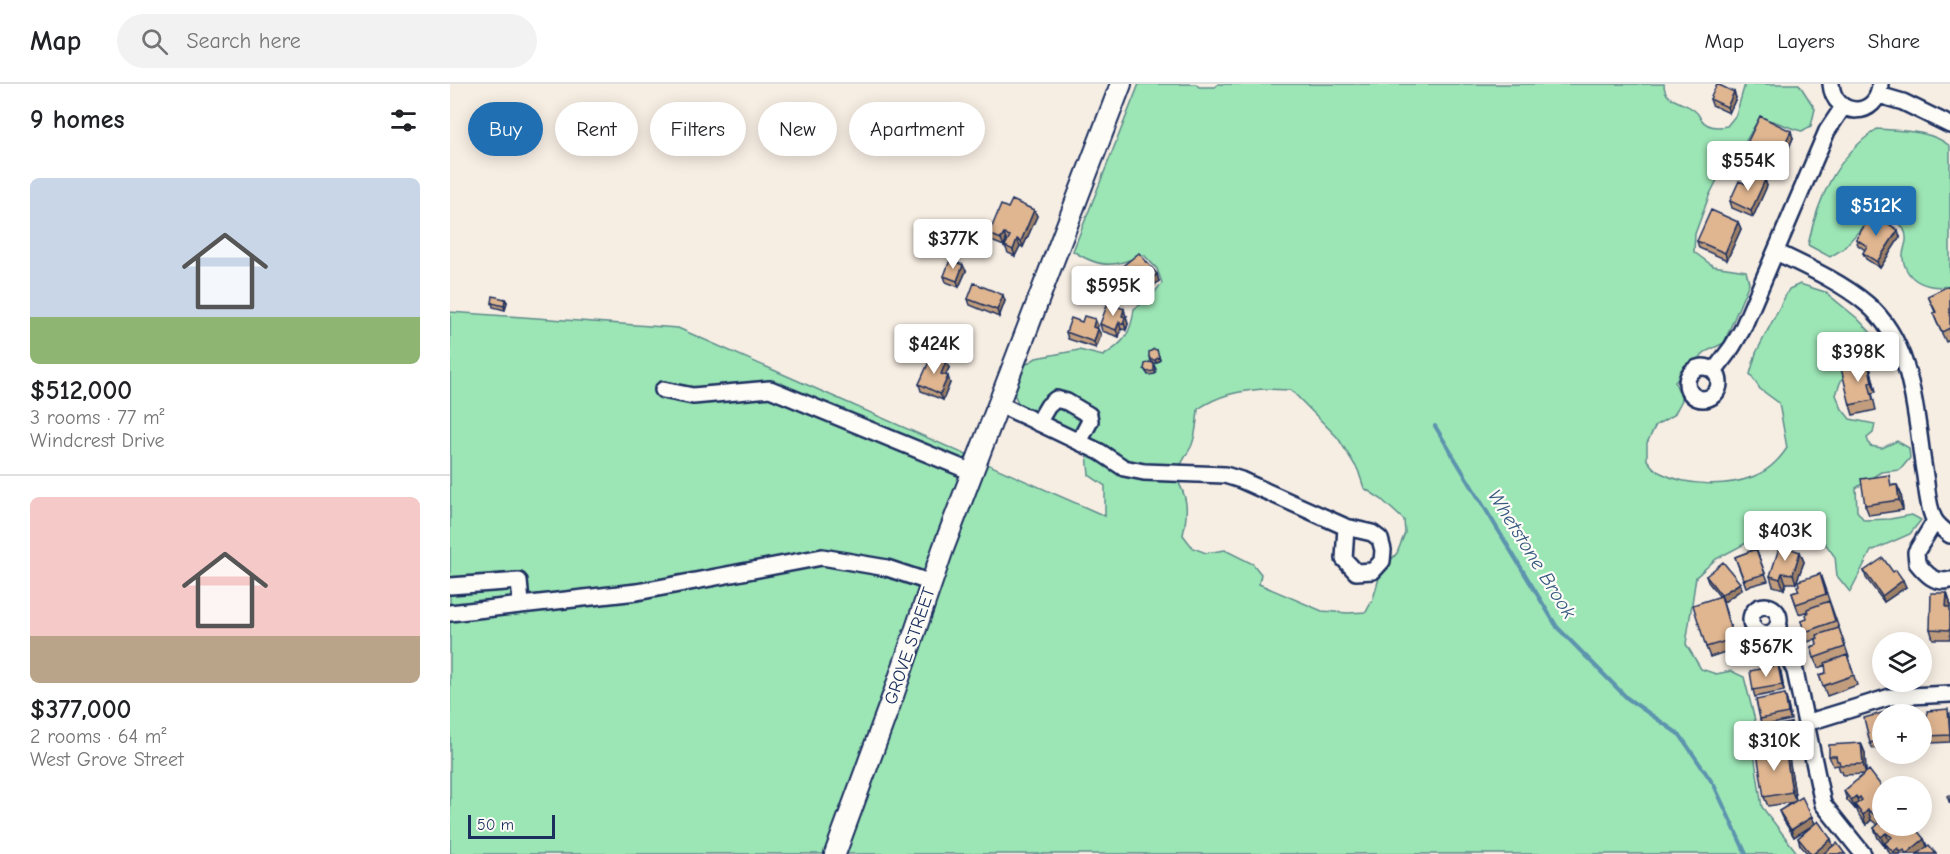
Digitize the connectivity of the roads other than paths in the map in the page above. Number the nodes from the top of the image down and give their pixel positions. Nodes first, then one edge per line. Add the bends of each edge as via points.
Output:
1 (1120, 84) edge
2 (1831, 84) edge
3 (1880, 90) edge
4 (1843, 107) junction
5 (1950, 125) edge
6 (1776, 252) junction
7 (1714, 371) dead end
8 (663, 390) dead end
9 (999, 404) junction
10 (1038, 423) junction
11 (1079, 442) junction
12 (972, 472) junction
13 (1935, 521) junction
14 (1346, 527) dead end
15 (1950, 535) edge
16 (1950, 580) edge
17 (932, 583) junction
18 (450, 586) edge
19 (521, 603) junction
20 (450, 613) edge
21 (1775, 631) dead end
22 (1950, 694) edge
23 (1806, 723) junction
24 (835, 854) edge
25 (1863, 854) edge

1 - 9 main road, GROVE STREET
2 - 4 street via 1832,94
3 - 4 street via 1874,102 1860,110
3 - 5 street
4 - 6 street via 1827,131
6 - 7 street via 1732,347
6 - 13 street via 1835,282 1868,305 1897,344 1915,406
8 - 12 street via 693,396 770,389
9 - 10 street
9 - 12 main road, GROVE STREET
10 - 11 street
10 - 11 street via 1056,399 1066,402 1089,415 1090,421
11 - 14 street via 1124,468 1224,475 1241,480
12 - 17 main road, GROVE STREET
13 - 15 street
13 - 16 street via 1916,552 1917,564 1934,580
17 - 19 street via 887,568 822,557 637,592
17 - 24 main road, GROVE STREET
18 - 19 street via 519,581
19 - 20 street
21 - 23 street via 1795,671
22 - 23 street via 1890,697
23 - 25 street via 1823,804

